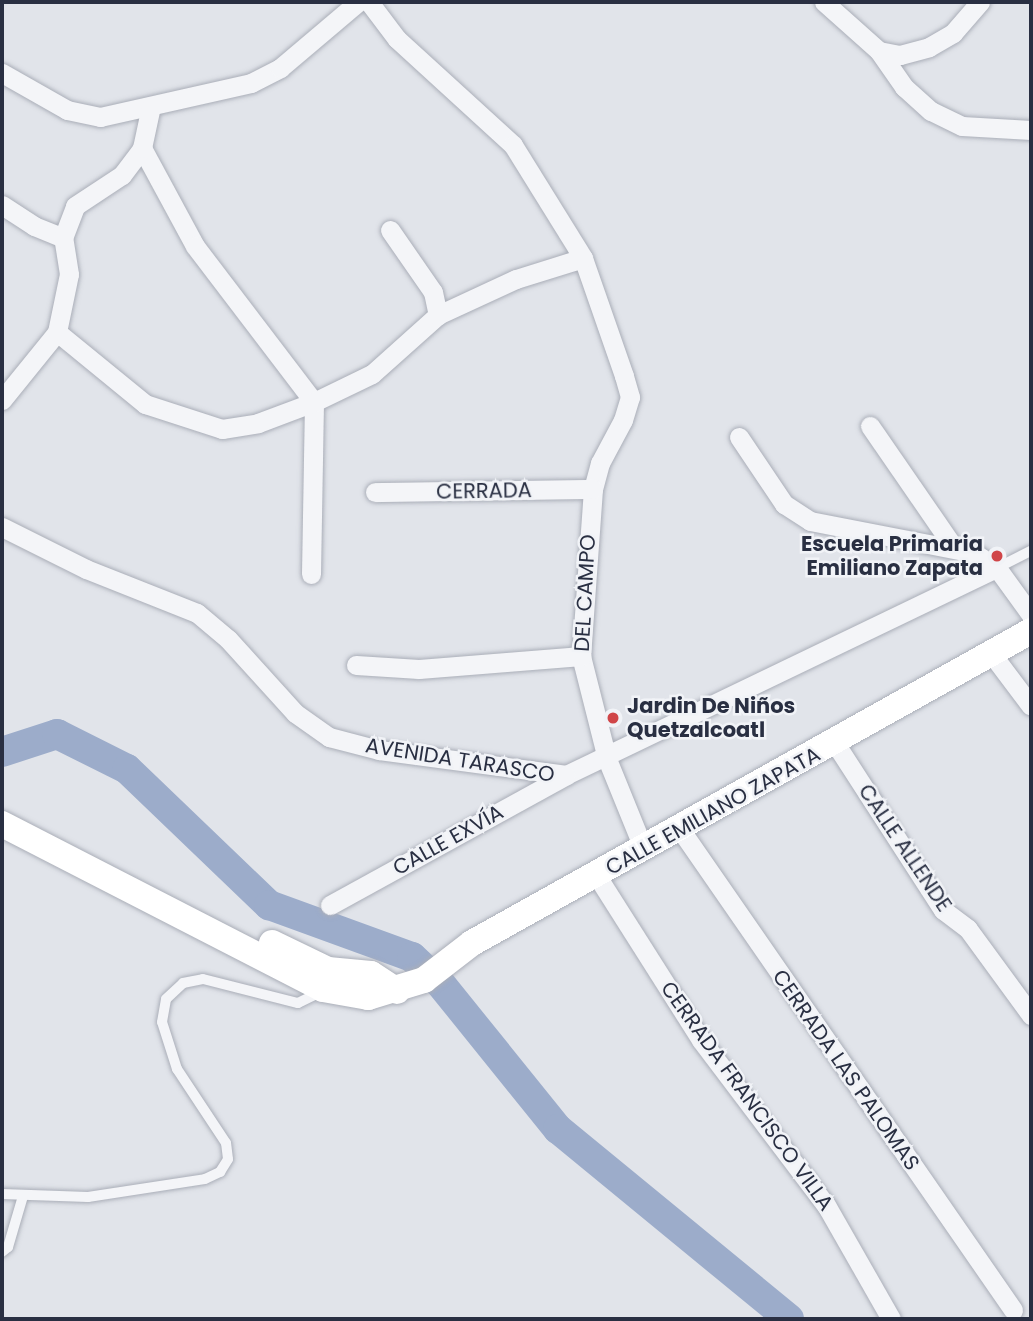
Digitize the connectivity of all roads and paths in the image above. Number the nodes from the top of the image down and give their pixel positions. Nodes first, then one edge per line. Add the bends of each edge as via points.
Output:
1 (358, 2) edge
2 (369, 2) edge
3 (824, 2) edge
4 (980, 2) edge
5 (879, 51) junction
6 (2, 73) edge
7 (150, 106) junction
8 (1031, 130) edge
9 (142, 148) junction
10 (2, 205) edge
11 (390, 230) dead end
12 (63, 238) junction
13 (583, 258) junction
14 (439, 315) junction
15 (57, 332) junction
16 (2, 400) edge
17 (314, 402) junction
18 (870, 426) dead end
19 (739, 437) dead end
20 (593, 489) junction
21 (375, 492) dead end
22 (2, 527) edge
23 (951, 545) junction
24 (1031, 551) edge
25 (997, 568) junction
26 (311, 574) dead end
27 (1031, 615) edge
28 (1031, 631) edge
29 (991, 653) junction
30 (581, 656) junction
31 (356, 665) dead end
32 (1031, 706) edge
33 (835, 743) junction
34 (607, 759) junction
35 (566, 775) junction
36 (2, 807) edge
37 (2, 824) edge
38 (680, 829) junction
39 (644, 850) junction
40 (597, 876) junction
41 (330, 905) dead end
42 (326, 980) junction
43 (1031, 1015) edge
44 (2, 1194) edge
45 (23, 1196) junction
46 (2, 1252) edge
47 (1013, 1310) dead end
48 (891, 1319) edge

1 - 7 street via 280,68 251,83
2 - 13 street, DEL CAMPO via 397,39 513,145
3 - 5 street
4 - 5 street via 953,33 929,47 900,55
5 - 8 street via 904,86 931,111 962,126
6 - 7 street via 67,110 100,117
7 - 9 street
9 - 12 street via 121,175 75,206
9 - 17 street via 195,246
10 - 12 street
11 - 14 street via 433,292
12 - 15 street via 69,274
13 - 14 street via 516,279
13 - 20 street, DEL CAMPO via 630,397
14 - 17 street via 372,374
15 - 16 street
15 - 17 street via 145,404 222,429 258,423
17 - 26 street
18 - 23 street
19 - 23 street via 784,505 810,521
20 - 21 street, CERRADA
20 - 30 street, DEL CAMPO
22 - 35 street, AVENIDA TARASCO via 86,569 197,613 228,639 295,713 328,737 379,750
23 - 25 street
24 - 25 lane
25 - 27 street
25 - 34 street, AVENIDA TARASCO
28 - 29 main road, CALLE EMILIANO ZAPATA
29 - 32 street
29 - 33 main road, CALLE EMILIANO ZAPATA
30 - 31 street via 419,669
30 - 34 street, DEL CAMPO
33 - 38 main road, CALLE EMILIANO ZAPATA
33 - 43 street, CALLE ALLENDE via 943,910 968,929
34 - 35 street, AVENIDA TARASCO
34 - 39 street, DEL CAMPO
35 - 41 street, CALLE EXVÍA
36 - 42 main road
37 - 42 main road
38 - 39 main road, CALLE EMILIANO ZAPATA
38 - 47 street, CERRADA LAS PALOMAS
39 - 40 main road, CALLE EMILIANO ZAPATA
40 - 42 main road, CALLE EMILIANO ZAPATA via 450,958 424,980 397,991 370,974
40 - 48 street, CERRADA FRANCISCO VILLA via 701,1040 826,1205
42 - 45 lane via 314,999 298,1003 203,979 183,983 166,999 162,1021 177,1069 226,1143 228,1160 220,1172 205,1179 88,1197
44 - 45 lane
45 - 46 lane via 8,1247

